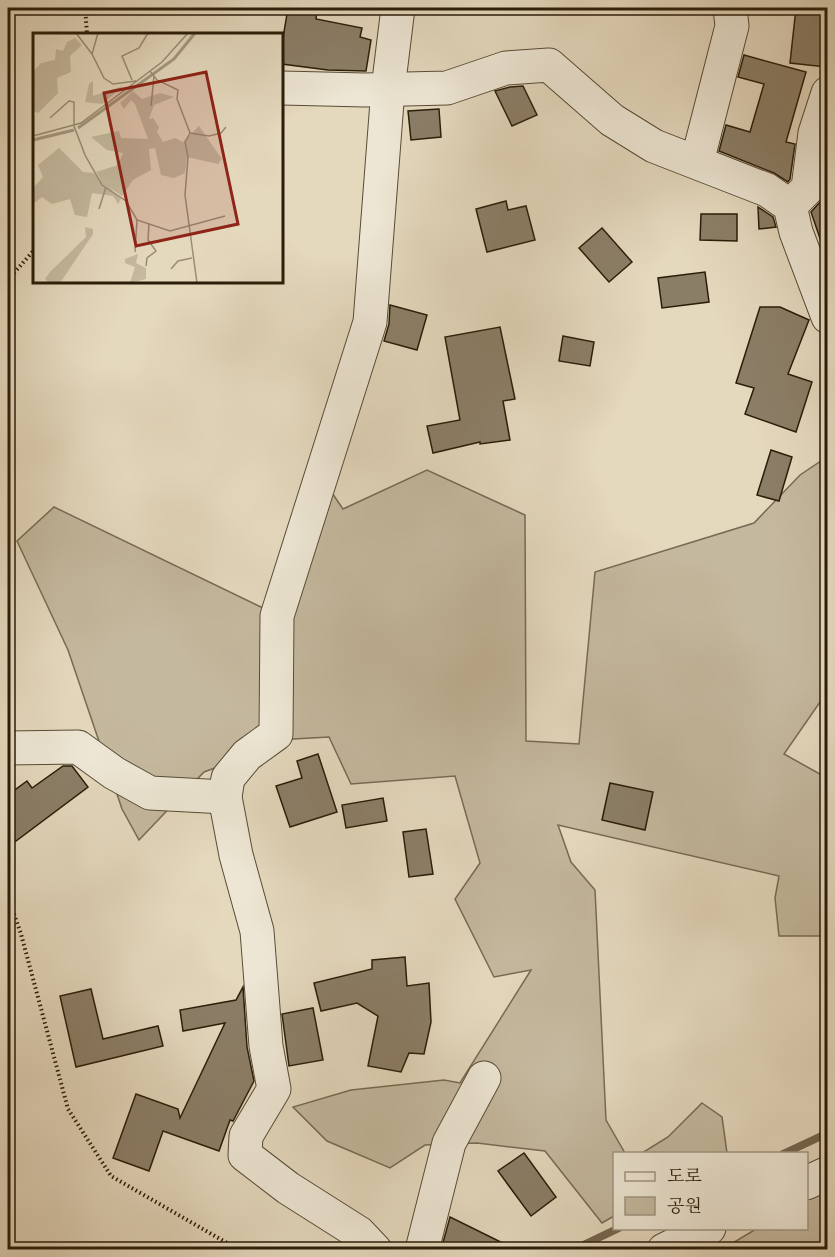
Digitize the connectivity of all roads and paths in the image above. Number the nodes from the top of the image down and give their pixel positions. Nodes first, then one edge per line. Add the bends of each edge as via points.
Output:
1 (85, 8) edge
2 (398, 8) edge
3 (730, 8) edge
4 (87, 33) edge
5 (284, 88) edge
6 (388, 89) junction
7 (828, 93) edge
8 (696, 162) junction
9 (790, 206) junction
10 (33, 251) edge
11 (8, 269) edge
12 (13, 274) junction
13 (8, 280) edge
14 (828, 317) edge
15 (8, 748) edge
16 (225, 797) junction
17 (8, 897) edge
18 (484, 1078) dead end
19 (828, 1173) edge
20 (808, 1183) edge
21 (705, 1230) edge
22 (239, 1250) edge
23 (375, 1250) edge
24 (422, 1250) edge
25 (664, 1250) edge

1 - 4 path
2 - 6 street
3 - 8 street via 732,26
5 - 6 street
6 - 8 street via 447,88 506,68 549,65 612,120 654,146
6 - 16 street via 370,322 277,616 276,734 247,755 228,778
7 - 9 street via 815,133 808,188
8 - 9 street via 767,190
9 - 14 street
10 - 12 path
11 - 12 path
12 - 13 path
15 - 16 street via 78,747 150,793
16 - 23 street via 256,930 266,1046 274,1089 246,1136 245,1155 359,1233
17 - 22 path via 68,1109 111,1176
18 - 24 street via 449,1143
19 - 20 street
21 - 25 street

